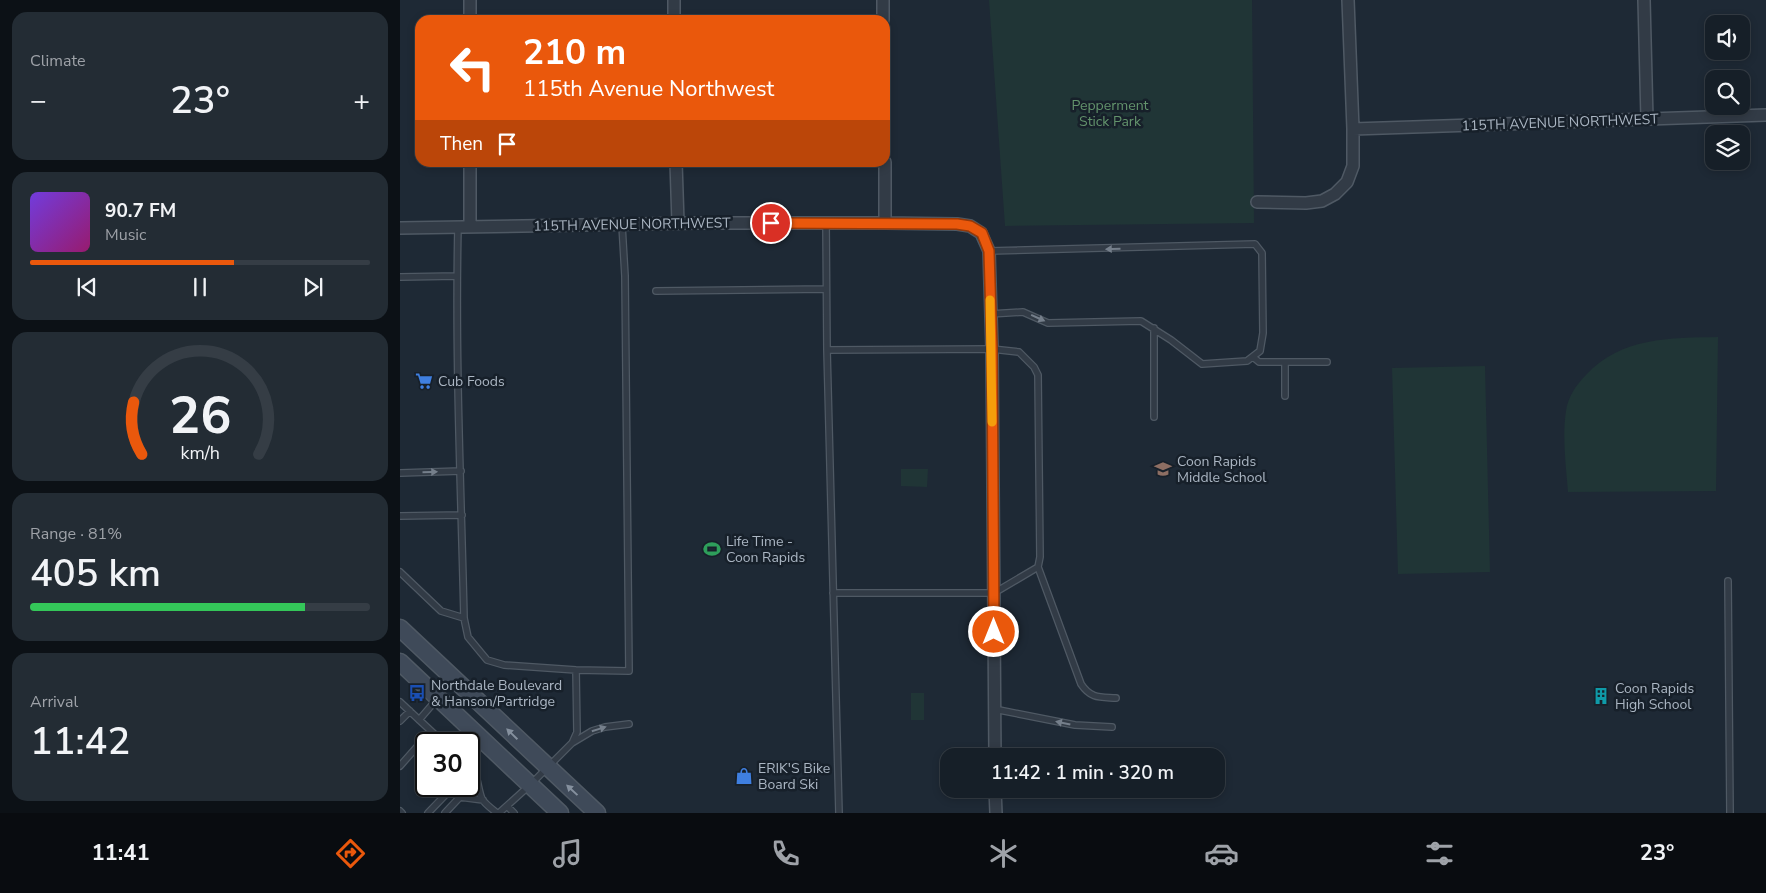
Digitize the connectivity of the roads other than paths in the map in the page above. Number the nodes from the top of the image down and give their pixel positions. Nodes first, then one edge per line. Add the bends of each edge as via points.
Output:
1 (470, 0) edge
2 (674, 0) edge
3 (883, 0) edge
4 (1348, 0) edge
5 (1644, 0) edge
6 (470, 15) edge
7 (674, 15) edge
8 (883, 15) edge
9 (1766, 115) edge
10 (1647, 119) junction
11 (1354, 128) junction
12 (470, 167) edge
13 (676, 167) edge
14 (885, 167) edge
15 (1257, 202) dead end
16 (826, 222) junction
17 (678, 223) junction
18 (885, 223) junction
19 (622, 225) junction
20 (458, 227) junction
21 (470, 227) junction
22 (400, 228) edge
23 (989, 251) junction
24 (457, 276) junction
25 (400, 277) edge
26 (826, 289) junction
27 (656, 291) dead end
28 (990, 314) junction
29 (1154, 328) junction
30 (992, 349) junction
31 (827, 350) junction
32 (1253, 356) junction
33 (1285, 362) junction
34 (1327, 362) dead end
35 (1285, 396) dead end
36 (1154, 417) dead end
37 (461, 471) junction
38 (400, 473) edge
39 (462, 515) junction
40 (400, 516) edge
41 (1038, 567) junction
42 (400, 572) edge
43 (1728, 581) dead end
44 (834, 593) junction
45 (994, 593) junction
46 (464, 618) junction
47 (400, 628) edge
48 (400, 662) edge
49 (576, 670) junction
50 (438, 698) junction
51 (1116, 698) dead end
52 (400, 702) edge
53 (994, 709) junction
54 (410, 710) junction
55 (400, 720) edge
56 (419, 720) junction
57 (628, 724) dead end
58 (1112, 727) dead end
59 (431, 731) joint
60 (572, 743) junction
61 (995, 748) edge
62 (400, 766) edge
63 (548, 767) junction
64 (530, 785) junction
65 (480, 788) edge
66 (443, 797) edge
67 (995, 798) edge
68 (483, 800) junction
69 (507, 806) junction
70 (428, 813) edge
71 (445, 813) edge
72 (498, 813) edge
73 (514, 813) edge
74 (560, 813) edge
75 (597, 813) edge
76 (838, 813) edge
77 (996, 813) edge
78 (1730, 813) edge

1 - 6 street
2 - 7 street
3 - 8 street
4 - 11 street
5 - 10 street
9 - 10 street, 115TH AVENUE NORTHWEST
10 - 11 street, 115TH AVENUE NORTHWEST
11 - 15 street via 1353,166 1346,182 1335,194 1322,201 1306,203
12 - 21 street
13 - 17 street
14 - 18 street
16 - 17 street, 115TH AVENUE NORTHWEST
16 - 18 street, 115TH AVENUE NORTHWEST
16 - 26 lane
17 - 19 street, 115TH AVENUE NORTHWEST
18 - 23 street, 115TH AVENUE NORTHWEST via 970,226 982,233
19 - 21 street, 115TH AVENUE NORTHWEST
19 - 49 lane via 629,671
20 - 21 street, 115TH AVENUE NORTHWEST
20 - 22 street, 115TH AVENUE NORTHWEST
20 - 24 lane
23 - 28 street
32 -> 23 lane via 1260,351 1263,333 1262,253 1255,244
24 - 25 lane
24 - 37 lane
26 - 27 lane
26 - 31 lane
28 -> 29 lane via 1023,312 1048,323 1141,321
28 - 30 street
29 - 32 lane via 1202,364 1247,361
29 - 36 lane
30 - 31 lane
30 - 41 lane via 1019,352 1038,375
30 - 45 street
31 - 44 lane
32 - 33 lane via 1259,362
33 - 34 lane
33 - 35 lane
38 -> 37 lane
37 - 39 lane
39 - 40 lane
39 - 46 lane
41 - 45 lane
41 - 51 lane via 1081,684 1095,696
42 - 46 lane via 441,611
43 - 78 lane
44 - 45 lane
44 - 76 lane
45 - 53 street
46 - 49 lane via 468,638 487,660 504,665
63 -> 47 street
48 - 50 street
49 - 60 lane via 577,732
50 - 56 lane
50 - 64 street
52 - 54 lane
58 -> 53 lane via 1075,725
53 - 61 street
54 - 55 lane
54 - 56 lane
56 - 59 lane
60 -> 57 lane via 592,731
59 - 62 lane
60 - 63 lane
63 - 64 lane
75 -> 63 street
64 - 69 lane
64 - 74 street
65 - 68 lane
66 - 70 lane
67 - 77 street
68 - 71 lane via 460,797
68 - 72 lane
69 - 72 lane
69 - 73 lane

